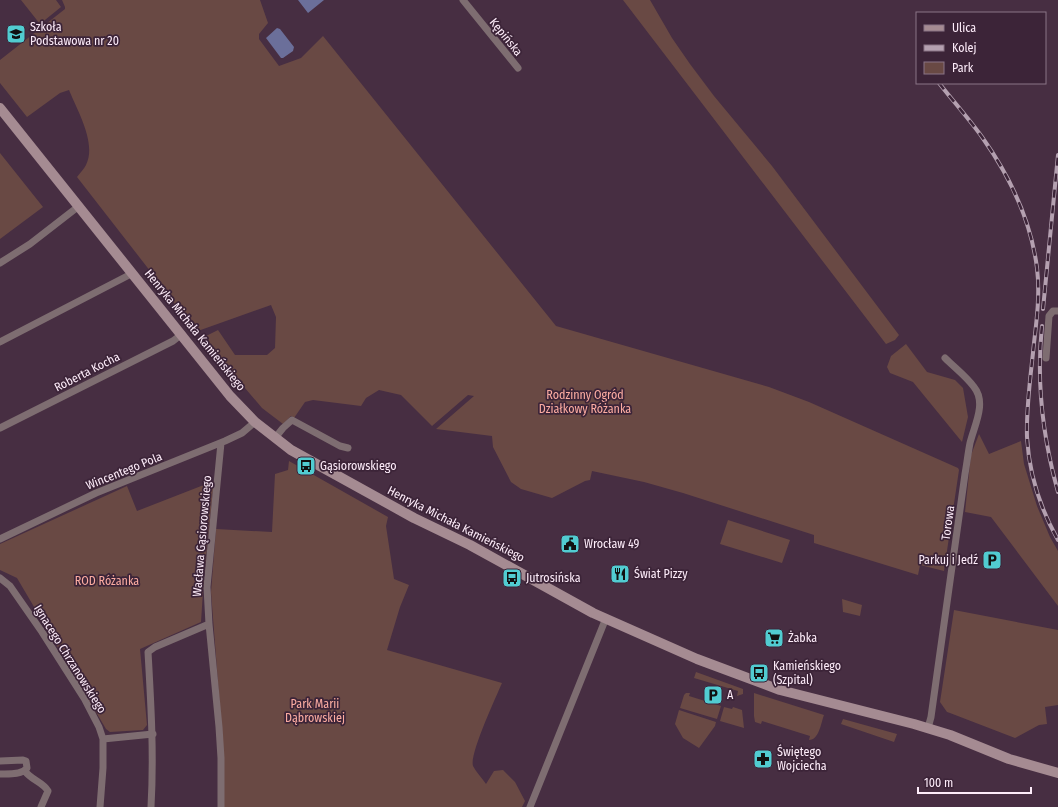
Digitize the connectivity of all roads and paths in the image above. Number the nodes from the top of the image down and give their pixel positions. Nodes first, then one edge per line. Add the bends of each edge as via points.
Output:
1 (463, 0) edge
2 (518, 68) dead end
3 (0, 108) edge
4 (79, 206) junction
5 (0, 263) edge
6 (133, 273) junction
7 (1058, 311) edge
8 (182, 334) junction
9 (0, 342) edge
10 (945, 358) dead end
11 (1046, 358) dead end
12 (255, 422) junction
13 (0, 428) edge
14 (275, 438) junction
15 (221, 443) junction
16 (348, 448) dead end
17 (0, 539) edge
18 (0, 578) edge
19 (606, 618) junction
20 (209, 624) junction
21 (928, 728) junction
22 (153, 734) junction
23 (103, 739) junction
24 (0, 761) edge
25 (25, 771) junction
26 (1058, 773) edge
27 (0, 774) edge
28 (41, 807) edge
29 (100, 807) edge
30 (151, 807) edge
31 (221, 807) edge
32 (530, 807) edge

1 - 2 street, Kępińska
3 - 4 street, Henryka Michała Kamieńskiego
4 - 5 street via 30,244
4 - 6 street, Henryka Michała Kamieńskiego
6 - 8 street, Henryka Michała Kamieńskiego
6 - 9 street
7 - 11 street via 1053,311 1049,316
8 - 12 street, Henryka Michała Kamieńskiego via 230,396
8 - 13 street, Roberta Kocha via 173,341
10 - 21 street, Torowa via 974,387 980,407 970,443
12 - 14 street, Henryka Michała Kamieńskiego
12 - 15 street, Wincentego Pola
14 - 16 street via 292,420
14 - 19 street, Henryka Michała Kamieńskiego via 303,457 414,518
15 - 17 street, Wincentego Pola via 96,493
15 - 20 street, Wacława Gąsiorowskiego via 207,587
18 - 23 street, Ignacego Chrzanowskiego via 10,586 42,632 84,698
19 - 21 street, Henryka Michała Kamieńskiego via 711,664 780,690
19 - 32 street
20 - 22 street via 148,652
20 - 31 street, Wacława Gąsiorowskiego via 219,727
21 - 26 street, Henryka Michała Kamieńskiego via 1009,759
22 - 23 street
22 - 30 street
23 - 29 street, Ignacego Chrzanowskiego
24 - 25 street via 23,760 27,764
25 - 27 street
25 - 28 street via 48,791

